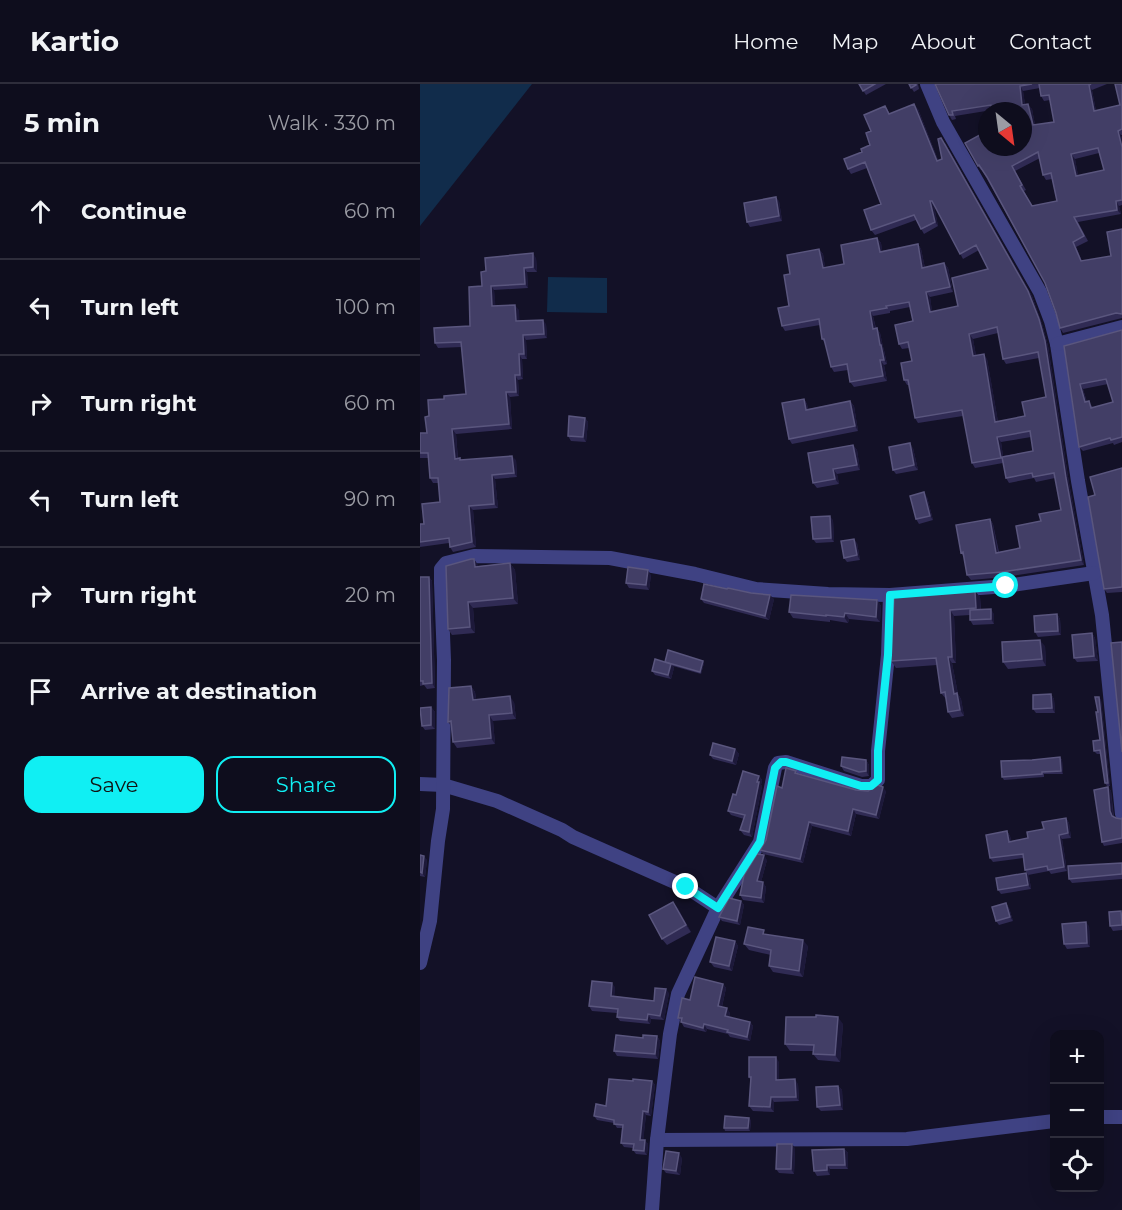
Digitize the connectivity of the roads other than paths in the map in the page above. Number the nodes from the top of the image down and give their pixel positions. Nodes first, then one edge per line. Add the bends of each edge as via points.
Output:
1 (927, 84) edge
2 (1122, 327) edge
3 (1057, 344) junction
4 (1094, 573) junction
5 (890, 595) junction
6 (420, 784) edge
7 (442, 785) junction
8 (1122, 814) edge
9 (718, 908) junction
10 (420, 963) edge
11 (1122, 1117) edge
12 (1104, 1118) edge
13 (1050, 1121) edge
14 (657, 1140) junction
15 (652, 1210) edge

1 - 3 street via 943,122 1040,292
2 - 3 street
3 - 4 street
4 - 5 street via 1006,586
4 - 8 street via 1102,615
5 - 7 street via 756,589 610,558 474,556 446,563 441,569
5 - 9 street via 878,780 871,786 861,786 786,762 778,764 760,842
6 - 7 street
7 - 9 street via 497,801 686,887
7 - 10 street via 443,808 430,921
9 - 14 street via 678,994
11 - 12 street
13 - 14 street via 907,1139
14 - 15 street

